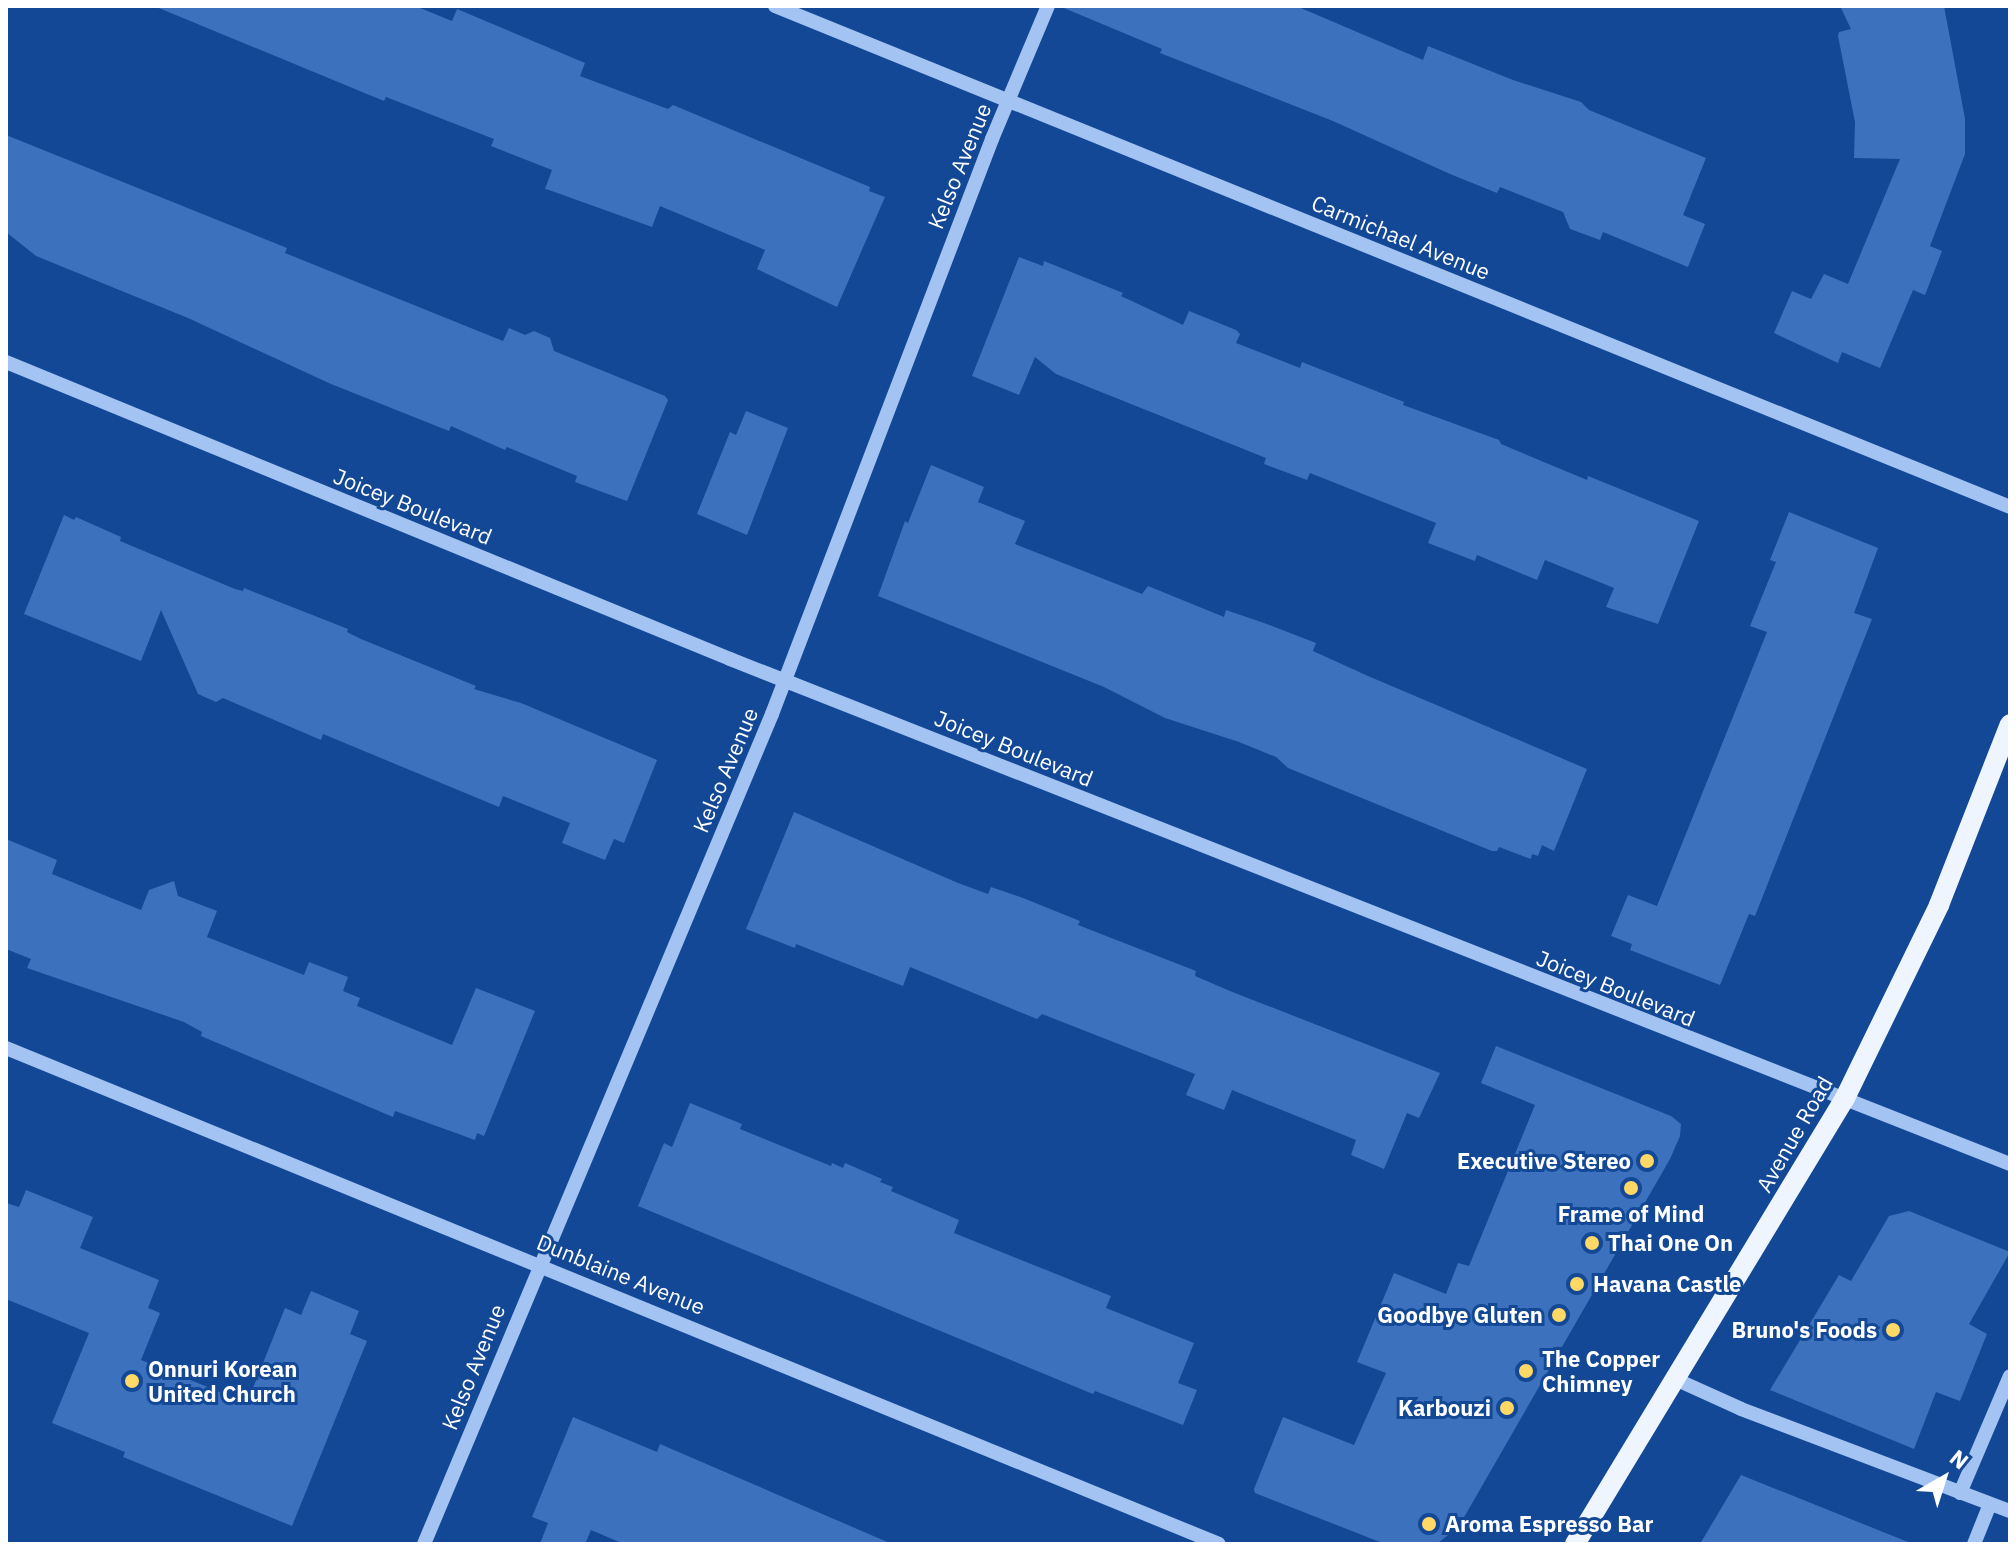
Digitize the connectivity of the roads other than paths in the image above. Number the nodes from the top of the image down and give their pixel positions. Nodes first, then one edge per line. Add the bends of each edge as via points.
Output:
1 (775, 6) edge
2 (1048, 6) edge
3 (1010, 101) junction
4 (6, 362) edge
5 (2010, 507) edge
6 (786, 681) junction
7 (2010, 724) edge
8 (6, 1048) edge
9 (1845, 1098) junction
10 (2010, 1164) edge
11 (539, 1264) junction
12 (2010, 1376) edge
13 (1675, 1379) junction
14 (1960, 1493) junction
15 (1990, 1504) junction
16 (2010, 1511) edge
17 (424, 1544) edge
18 (1219, 1544) edge
19 (1575, 1544) edge
20 (1974, 1544) edge

1 - 3 street, Carmichael Avenue
2 - 3 street, Kelso Avenue
3 - 5 street, Carmichael Avenue
3 - 6 street, Kelso Avenue
4 - 6 street, Joicey Boulevard
6 - 9 street, Joicey Boulevard
6 - 11 street, Kelso Avenue
7 - 9 main road, Avenue Road via 1939,905
8 - 11 street, Dunblaine Avenue
9 - 10 street, Joicey Boulevard
9 - 13 main road, Avenue Road
11 - 17 street, Kelso Avenue
11 - 18 street, Dunblaine Avenue
12 - 14 street
13 - 14 street
13 - 19 main road, Avenue Road
14 - 15 street
15 - 16 street
15 - 20 street

